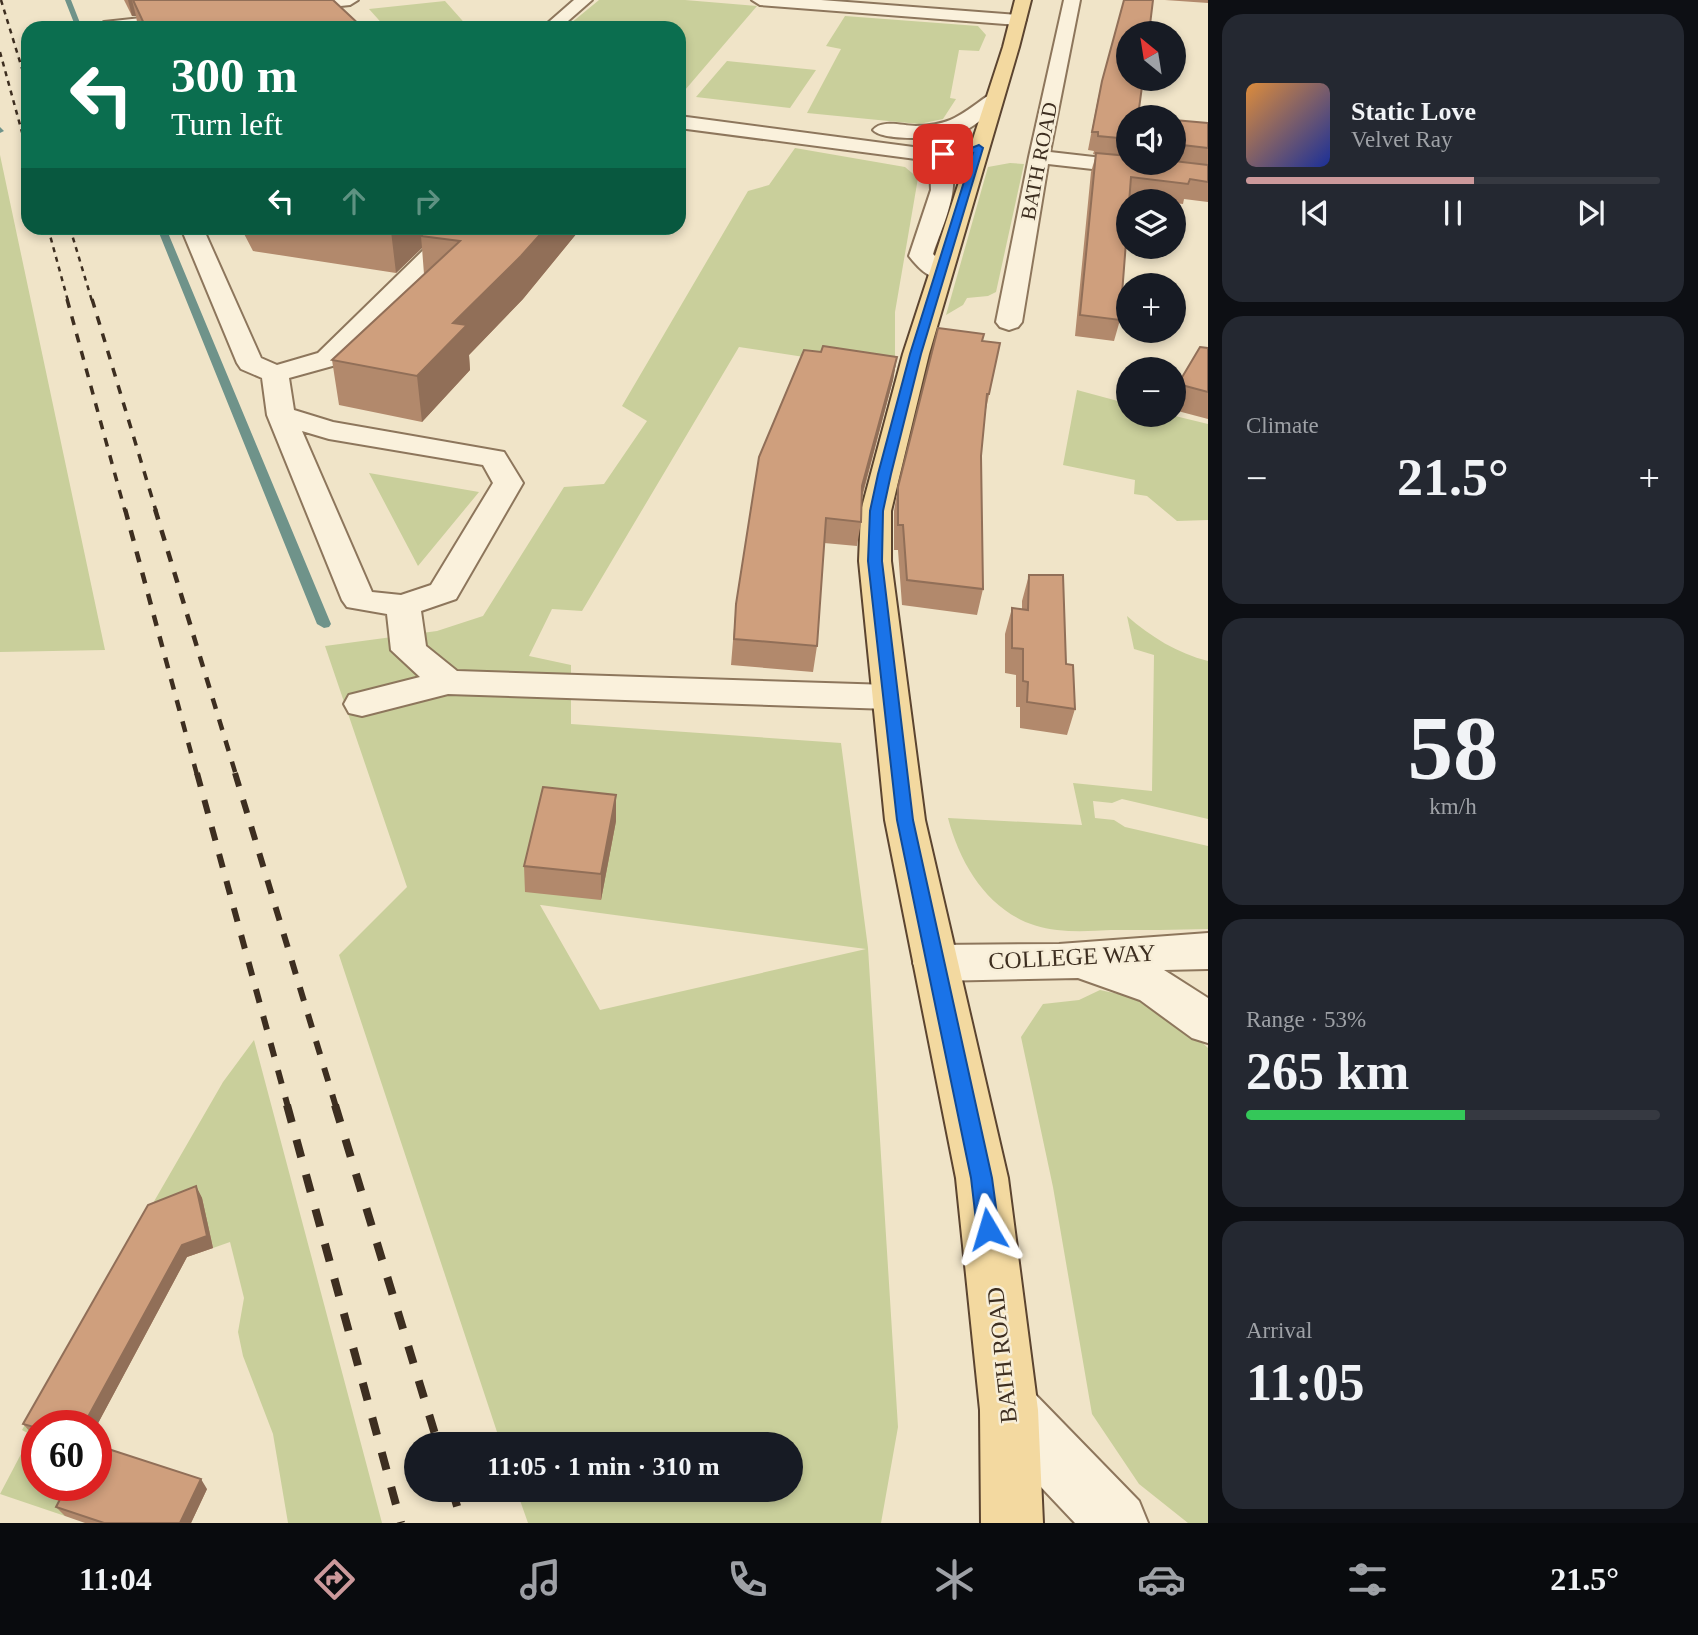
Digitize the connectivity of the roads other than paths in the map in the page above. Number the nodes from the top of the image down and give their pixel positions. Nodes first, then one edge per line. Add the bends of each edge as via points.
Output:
1 (351, 0) edge
2 (584, 0) edge
3 (760, 0) edge
4 (1023, 0) edge
5 (1072, 0) edge
6 (329, 1) edge
7 (812, 6) edge
8 (95, 9) dead end
9 (264, 10) edge
10 (206, 16) edge
11 (347, 19) edge
12 (1018, 20) junction
13 (101, 21) edge
14 (164, 21) edge
15 (558, 21) edge
16 (993, 101) junction
17 (686, 112) edge
18 (758, 118) junction
19 (686, 120) edge
20 (979, 146) junction
21 (922, 154) junction
22 (1039, 157) junction
23 (1208, 176) edge
24 (195, 235) edge
25 (451, 235) edge
26 (940, 273) junction
27 (1009, 322) dead end
28 (275, 374) junction
29 (281, 415) junction
30 (403, 606) junction
31 (449, 682) junction
32 (889, 697) junction
33 (362, 704) dead end
34 (1208, 951) edge
35 (1059, 962) junction
36 (935, 963) junction
37 (1208, 1024) edge
38 (1009, 1410) junction
39 (1012, 1523) edge
40 (1117, 1523) edge

1 - 6 street
2 - 15 street
3 - 7 street
4 - 12 main road, BATH ROAD
5 - 22 street, BATH ROAD
6 - 9 street
6 - 11 street
7 - 12 street
8 - 13 street
10 - 14 street
12 - 16 main road, BATH ROAD
16 - 18 street via 956,128 916,132
16 - 20 main road, BATH ROAD
17 - 18 street
18 - 20 street via 783,125
19 - 21 street
20 - 21 street via 965,153
20 - 26 main road, BATH ROAD
21 - 26 street via 940,163 942,190 922,257
22 - 23 street
22 - 27 street, BATH ROAD
24 - 28 street via 250,363
25 - 28 street via 327,359
26 - 32 main road, BATH ROAD via 876,511 875,561
28 - 29 street
29 - 30 street via 359,600
29 - 30 street via 329,430 494,458 508,483 444,592
30 - 31 street via 409,650
31 - 32 street
31 - 33 street
32 - 36 main road, BATH ROAD via 905,820
34 - 35 street, COLLEGE WAY
35 - 36 street, COLLEGE WAY
35 - 37 street via 1130,973 1163,988
36 - 38 main road, BATH ROAD via 982,1178
38 - 39 main road, BATH ROAD
38 - 40 street

